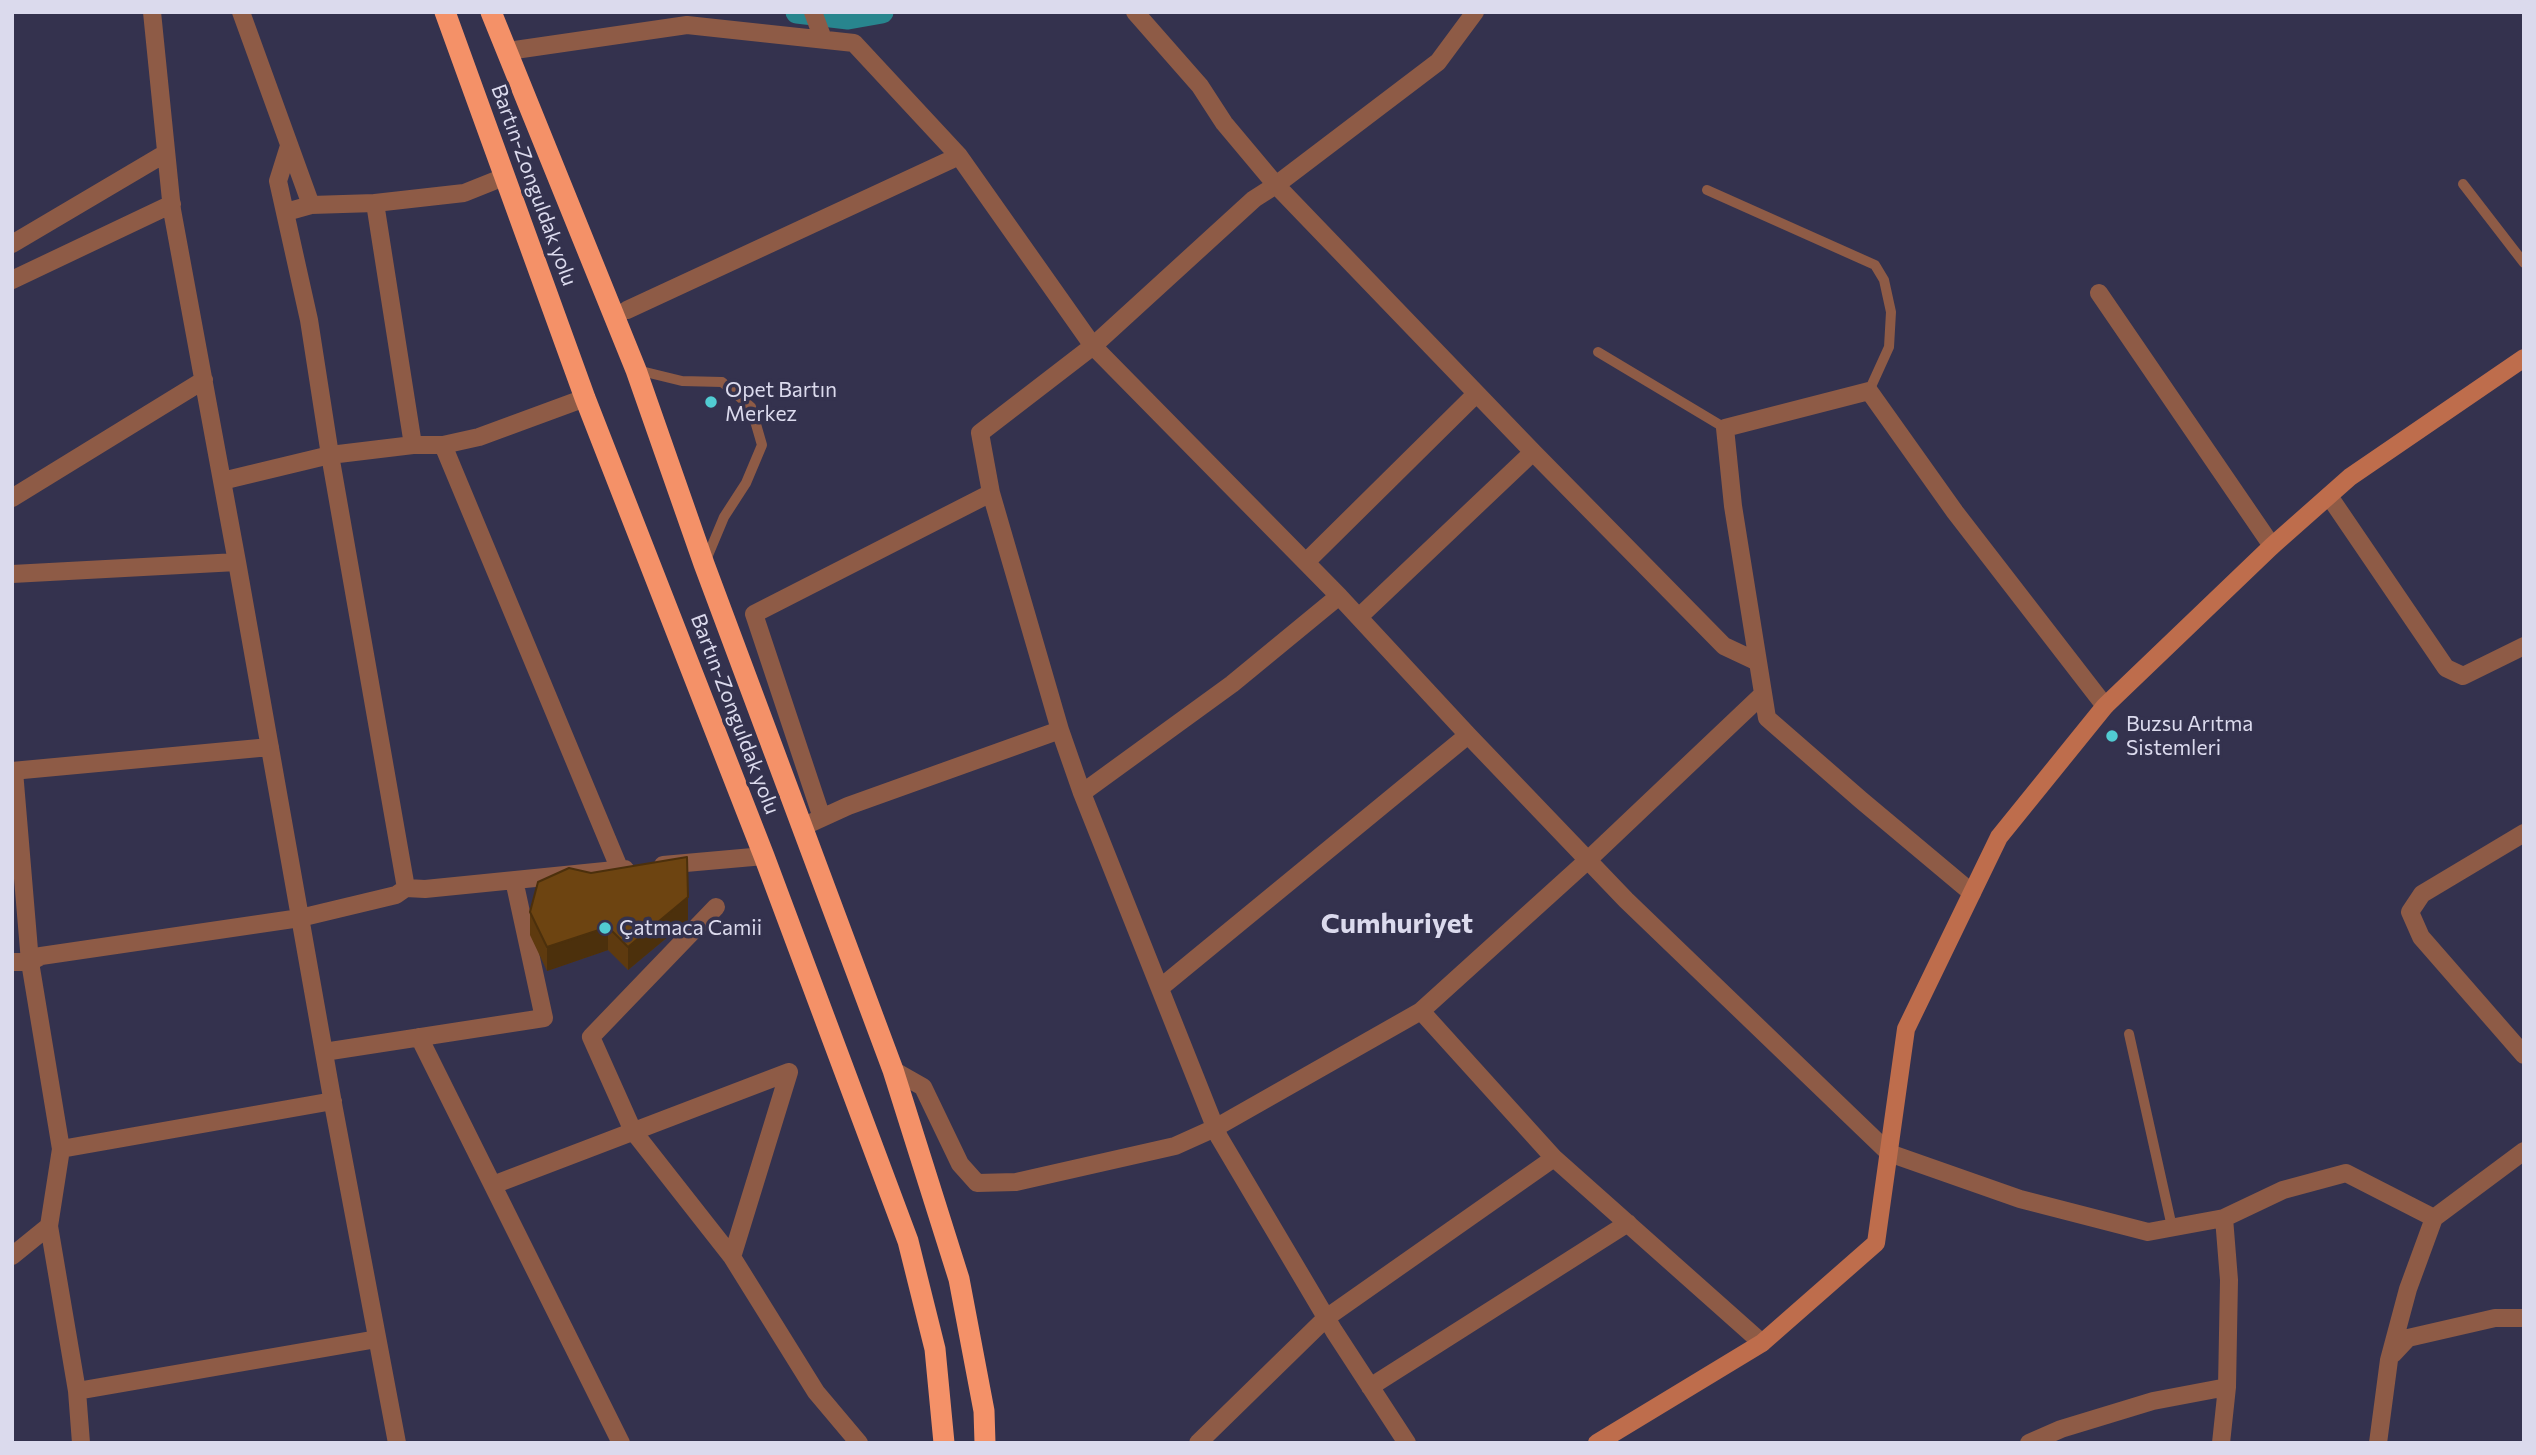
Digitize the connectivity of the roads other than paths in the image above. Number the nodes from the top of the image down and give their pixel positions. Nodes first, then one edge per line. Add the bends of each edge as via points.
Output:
1 (152, 12) edge
2 (241, 12) edge
3 (445, 12) edge
4 (491, 12) edge
5 (813, 12) edge
6 (1135, 12) edge
7 (1475, 12) edge
8 (822, 39) junction
9 (508, 51) junction
10 (289, 146) junction
11 (166, 153) junction
12 (959, 156) junction
13 (504, 177) junction
14 (2463, 184) dead end
15 (1276, 185) junction
16 (1707, 190) dead end
17 (375, 203) junction
18 (172, 204) junction
19 (312, 205) junction
20 (286, 212) junction
21 (12, 244) edge
22 (2524, 263) edge
23 (12, 280) edge
24 (2099, 293) dead end
25 (627, 310) dead end
26 (1093, 345) junction
27 (1598, 352) dead end
28 (2524, 358) edge
29 (636, 370) junction
30 (204, 380) junction
31 (1869, 391) junction
32 (1476, 394) junction
33 (585, 398) junction
34 (1725, 428) junction
35 (412, 445) junction
36 (443, 445) junction
37 (1533, 452) junction
38 (330, 455) junction
39 (222, 481) junction
40 (991, 494) junction
41 (2329, 496) junction
42 (12, 499) edge
43 (2272, 546) junction
44 (237, 562) junction
45 (1306, 562) junction
46 (704, 564) junction
47 (12, 574) edge
48 (1339, 596) junction
49 (1359, 617) junction
50 (2524, 646) edge
51 (1758, 662) junction
52 (1763, 694) junction
53 (2105, 706) junction
54 (1060, 730) junction
55 (1468, 735) junction
56 (270, 747) junction
57 (13, 771) edge
58 (1082, 793) junction
59 (822, 818) junction
60 (802, 827) junction
61 (2524, 833) edge
62 (764, 856) junction
63 (1589, 859) junction
64 (620, 870) junction
65 (514, 880) junction
66 (406, 888) junction
67 (1972, 892) junction
68 (716, 907) dead end
69 (300, 918) junction
70 (21, 962) edge
71 (1160, 988) junction
72 (1421, 1011) junction
73 (2129, 1034) dead end
74 (419, 1037) junction
75 (324, 1052) junction
76 (2524, 1055) edge
77 (893, 1070) junction
78 (333, 1101) junction
79 (1215, 1128) junction
80 (634, 1131) junction
81 (61, 1149) junction
82 (2524, 1151) edge
83 (1889, 1153) junction
84 (1554, 1158) junction
85 (492, 1185) junction
86 (2224, 1218) junction
87 (2434, 1218) junction
88 (1628, 1223) junction
89 (49, 1226) junction
90 (2172, 1227) junction
91 (12, 1256) edge
92 (732, 1257) junction
93 (1326, 1318) junction
94 (2524, 1318) edge
95 (377, 1339) junction
96 (1762, 1343) junction
97 (2389, 1360) junction
98 (1370, 1387) junction
99 (2227, 1387) junction
100 (77, 1391) junction
101 (81, 1443) edge
102 (397, 1443) edge
103 (621, 1443) edge
104 (859, 1443) edge
105 (944, 1443) edge
106 (985, 1443) edge
107 (1198, 1443) edge
108 (1407, 1443) edge
109 (1597, 1443) edge
110 (2029, 1443) edge
111 (2221, 1443) edge
112 (2378, 1443) edge

1 - 11 street
2 - 10 street
3 - 13 highway, Bartın-Zonguldak yolu
4 - 9 highway, Bartın-Zonguldak yolu
5 - 8 street
6 - 15 street via 1200,86
7 - 15 street via 1438,62
8 - 9 street via 687,25
8 - 12 street via 854,43
9 - 29 highway, Bartın-Zonguldak yolu
10 - 19 street
10 - 20 street via 278,181
11 - 18 street
11 - 21 street
12 - 25 street
12 - 26 street
13 - 17 street via 464,193
13 - 33 highway, Bartın-Zonguldak yolu
14 - 22 lane
15 - 26 street via 1254,199
15 - 32 street
16 - 31 lane via 1875,265 1884,280 1891,312 1889,347
17 - 19 street
17 - 35 street
18 - 23 street
18 - 30 street
19 - 20 street
20 - 38 street
24 - 43 street
26 - 40 street via 980,433
26 - 45 street
27 - 34 lane
28 - 41 main road
29 - 46 highway, Bartın-Zonguldak yolu
29 - 46 lane via 682,381 722,382 751,407 762,445
30 - 39 street
30 - 42 street
31 - 34 street
31 - 53 street via 1955,512
32 - 37 street
32 - 45 street
33 - 36 street via 479,437
33 - 62 highway, Bartın-Zonguldak yolu
34 - 51 street
35 - 36 street
35 - 38 street
36 - 64 street
37 - 49 street
37 - 51 street via 1724,646
38 - 39 street
38 - 66 street
39 - 44 street
40 - 54 street
40 - 59 street via 754,614
41 - 43 main road
41 - 50 street via 2446,668 2463,676
43 - 53 main road
44 - 47 street
44 - 56 street
45 - 48 street
46 - 60 highway, Bartın-Zonguldak yolu
48 - 49 street
48 - 58 street via 1231,684
49 - 55 street
51 - 52 street
52 - 63 street
52 - 67 street via 1767,718
53 - 67 main road via 1999,837
54 - 58 street
54 - 59 street
55 - 63 street
55 - 71 street
56 - 57 street
56 - 69 street
57 - 70 street
58 - 71 street
59 - 60 street
60 - 77 highway, Bartın-Zonguldak yolu
61 - 76 street via 2422,894 2410,912 2421,937
62 - 64 street
62 - 105 highway, Bartın-Zonguldak yolu via 908,1241 935,1349
63 - 72 street
63 - 83 street
64 - 65 street
65 - 66 street
65 - 74 street via 544,1017
66 - 69 street via 396,895
67 - 83 main road via 1906,1029
68 - 80 street via 591,1037
69 - 70 street
69 - 75 street
70 - 81 street
71 - 79 street
72 - 79 street
72 - 84 street
73 - 90 lane
74 - 75 street
74 - 85 street
75 - 78 street
77 - 79 street via 923,1087 960,1164 977,1183 1016,1182 1175,1146
77 - 106 highway, Bartın-Zonguldak yolu via 959,1279 984,1411
78 - 81 street
78 - 95 street
79 - 93 street
80 - 85 street
80 - 92 street
80 - 92 street via 789,1072
81 - 89 street
82 - 87 street
83 - 90 street via 2020,1199 2148,1232
83 - 96 main road via 1876,1243
84 - 88 street
84 - 93 street
85 - 103 street
86 - 87 street via 2283,1190 2346,1173
86 - 90 street
86 - 99 street via 2229,1280
87 - 97 street
88 - 96 street
88 - 98 street
89 - 91 street
89 - 100 street
92 - 104 street via 816,1392
93 - 98 street
93 - 107 street
94 - 97 street via 2496,1318 2408,1338
95 - 100 street
95 - 102 street
96 - 109 main road
97 - 112 street
98 - 108 street
99 - 110 street via 2152,1401
99 - 111 street
100 - 101 street

